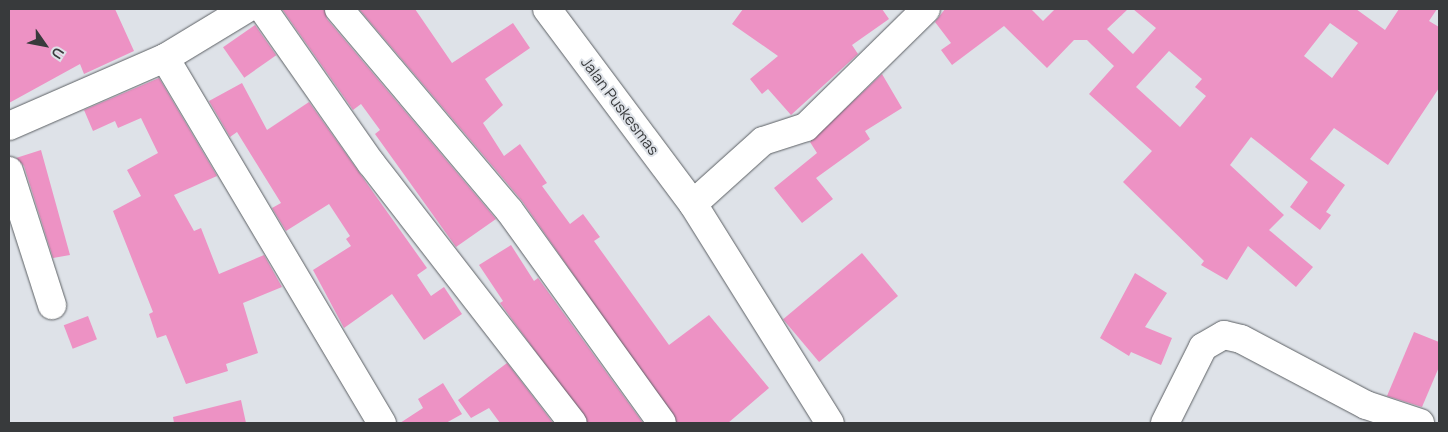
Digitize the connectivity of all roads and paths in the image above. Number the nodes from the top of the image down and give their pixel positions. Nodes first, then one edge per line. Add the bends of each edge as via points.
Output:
1 (246, 9) edge
2 (263, 9) edge
3 (339, 9) edge
4 (547, 9) edge
5 (926, 9) edge
6 (166, 58) junction
7 (9, 126) edge
8 (9, 171) edge
9 (693, 204) junction
10 (52, 305) dead end
11 (382, 423) edge
12 (573, 423) edge
13 (662, 423) edge
14 (830, 423) edge
15 (1165, 423) edge
16 (1420, 423) edge

1 - 6 street
2 - 12 street via 371,164
3 - 13 street via 509,210
4 - 9 street, Jalan Puskesmas
5 - 9 street via 806,127 763,141
6 - 7 street
6 - 11 street
8 - 10 street
9 - 14 street, Jalan Puskesmas
15 - 16 street via 1203,347 1224,335 1249,343 1366,404

